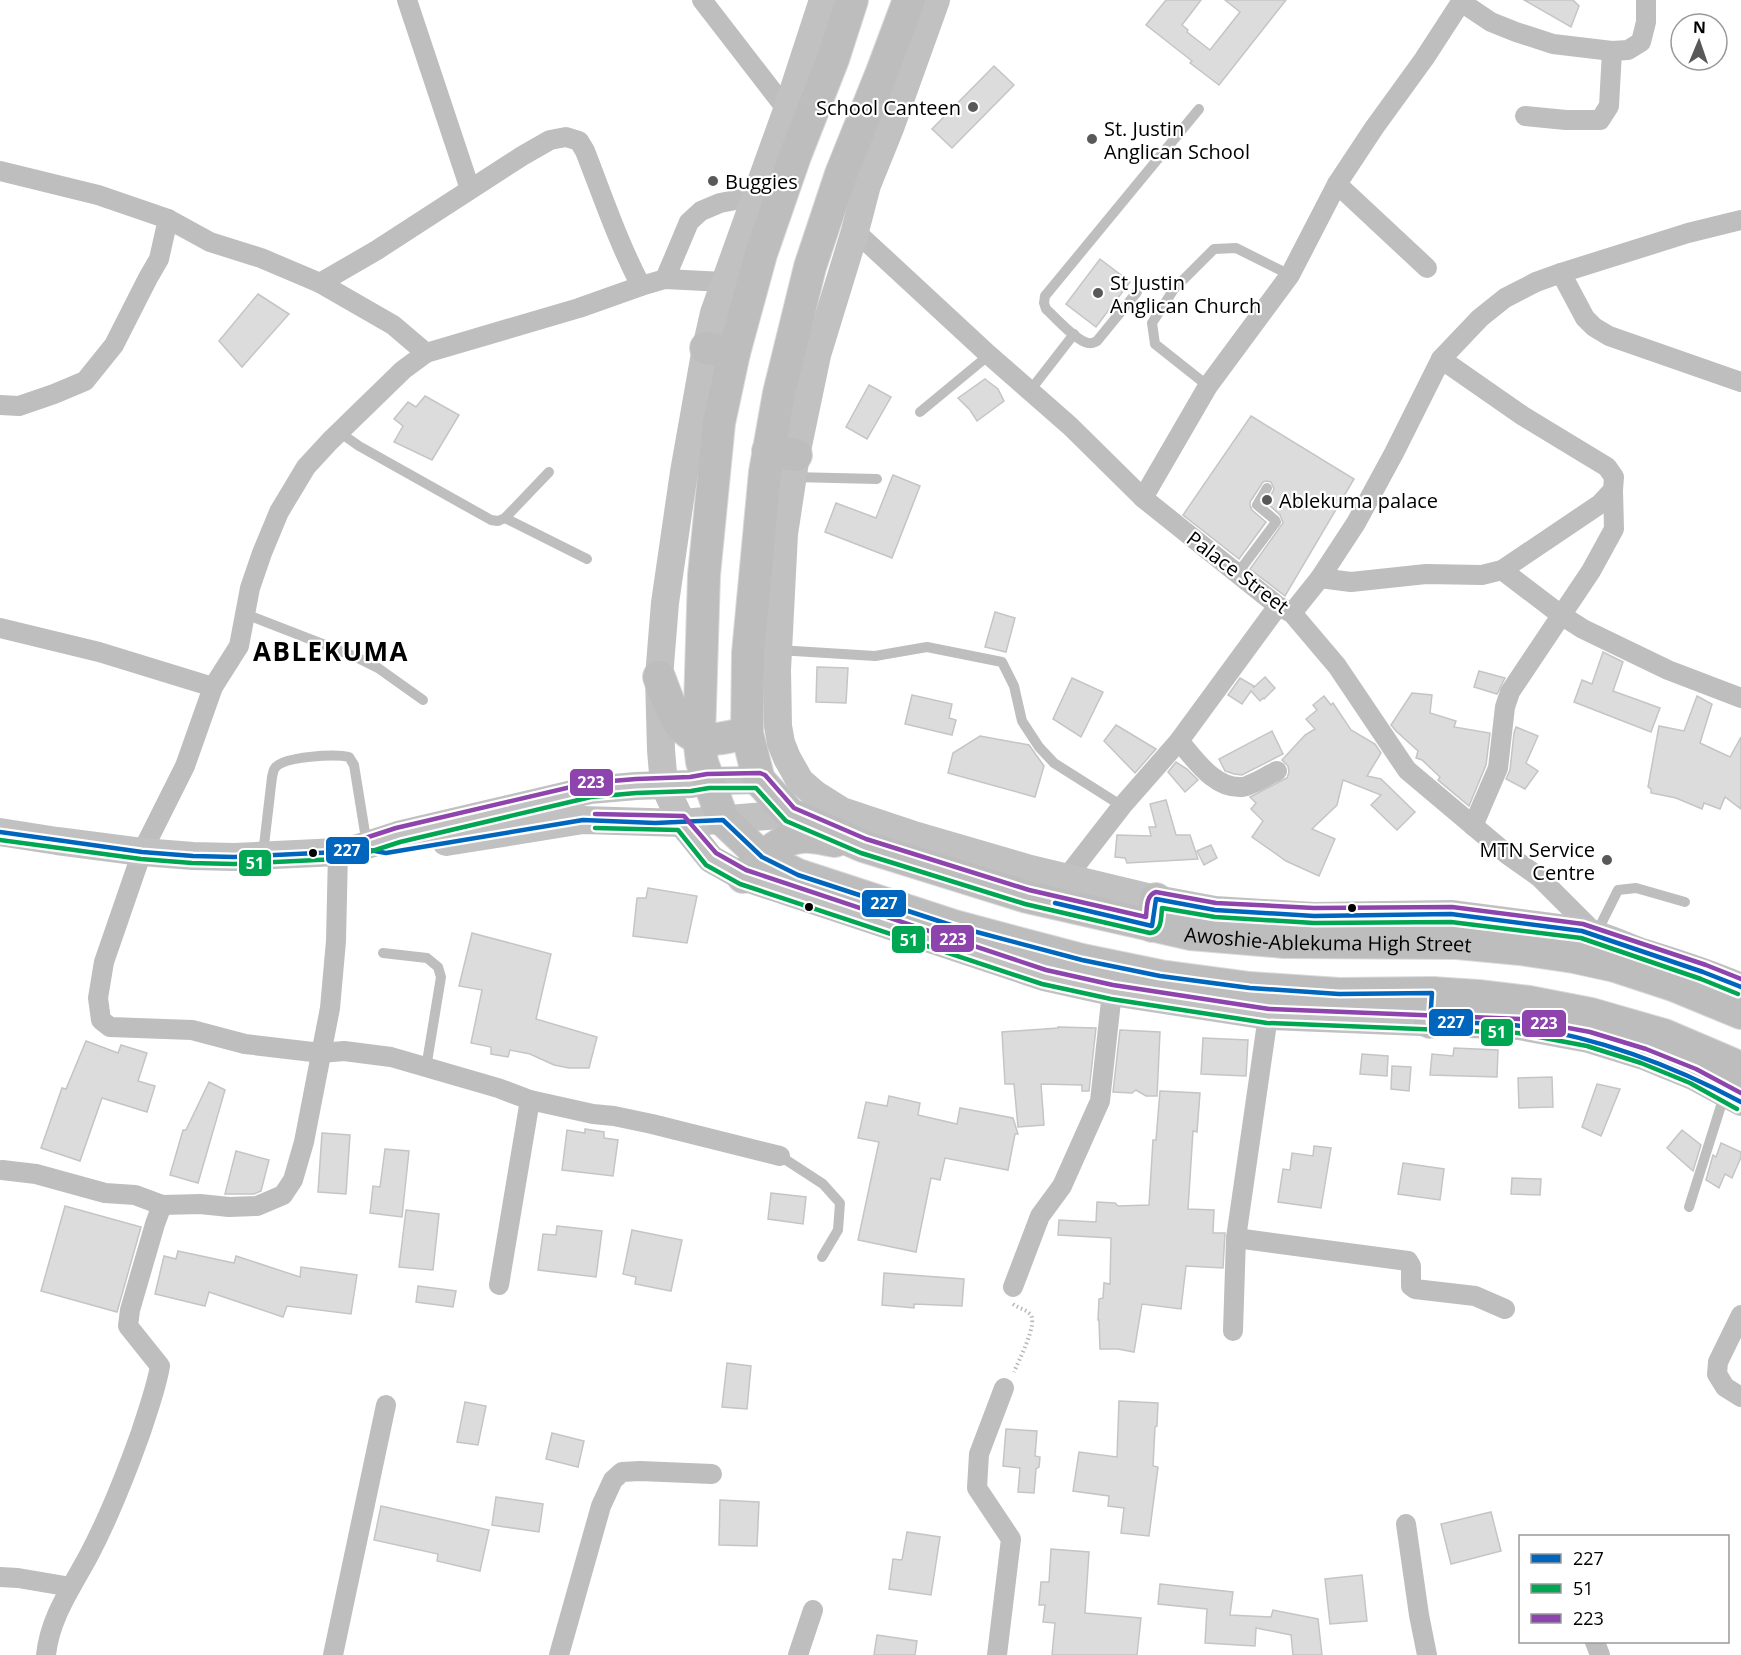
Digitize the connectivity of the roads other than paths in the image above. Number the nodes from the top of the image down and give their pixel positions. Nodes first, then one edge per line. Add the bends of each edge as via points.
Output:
1 (407, 0) edge
2 (702, 0) edge
3 (823, 0) edge
4 (852, 0) edge
5 (909, 0) edge
6 (936, 0) edge
7 (1646, 0) edge
8 (1461, 1) edge
9 (1612, 51) junction
10 (787, 110) junction
11 (1199, 110) dead end
12 (1525, 116) dead end
13 (0, 171) edge
14 (1337, 184) junction
15 (470, 189) junction
16 (756, 196) junction
17 (168, 219) junction
18 (1741, 220) edge
19 (855, 231) junction
20 (1427, 268) dead end
21 (1561, 273) junction
22 (1290, 275) junction
23 (666, 279) junction
24 (724, 282) junction
25 (320, 283) junction
26 (641, 286) junction
27 (1137, 292) dead end
28 (1074, 334) junction
29 (720, 351) junction
30 (426, 353) junction
31 (989, 355) junction
32 (1441, 359) junction
33 (1741, 382) edge
34 (1208, 386) junction
35 (1029, 392) junction
36 (0, 405) edge
37 (920, 412) dead end
38 (339, 432) junction
39 (786, 461) junction
40 (549, 472) dead end
41 (877, 479) dead end
42 (1267, 488) dead end
43 (1613, 490) junction
44 (1143, 498) junction
45 (505, 518) junction
46 (587, 559) dead end
47 (1502, 570) junction
48 (1236, 572) junction
49 (1320, 578) junction
50 (1285, 609) junction
51 (245, 614) junction
52 (1561, 615) junction
53 (0, 628) edge
54 (778, 650) junction
55 (659, 677) junction
56 (213, 687) junction
57 (1741, 698) edge
58 (423, 700) dead end
59 (747, 733) junction
60 (699, 738) junction
61 (1179, 741) junction
62 (1276, 771) dead end
63 (759, 780) junction
64 (708, 781) junction
65 (664, 785) junction
66 (1122, 806) junction
67 (790, 814) junction
68 (723, 820) junction
69 (682, 823) junction
70 (1473, 826) junction
71 (0, 832) edge
72 (863, 846) junction
73 (354, 848) junction
74 (142, 852) junction
75 (263, 855) junction
76 (753, 867) junction
77 (1066, 878) junction
78 (1685, 902) dead end
79 (1154, 913) junction
80 (1596, 934) junction
81 (383, 954) dead end
82 (1741, 987) edge
83 (1112, 992) junction
84 (1431, 1007) junction
85 (1741, 1013) edge
86 (1268, 1016) junction
87 (321, 1053) junction
88 (426, 1068) junction
89 (1736, 1088) edge
90 (530, 1100) junction
91 (780, 1156) joint
92 (2, 1170) dead end
93 (162, 1205) junction
94 (1689, 1207) dead end
95 (1236, 1238) junction
96 (822, 1257) dead end
97 (499, 1285) dead end
98 (1013, 1287) road end
99 (1505, 1309) dead end
100 (1741, 1315) edge
101 (1233, 1331) dead end
102 (1009, 1380) road end
103 (1741, 1397) edge
104 (386, 1405) dead end
105 (712, 1474) dead end
106 (1406, 1524) dead end
107 (0, 1577) edge
108 (71, 1587) junction
109 (813, 1610) dead end
110 (46, 1655) edge
111 (333, 1655) edge
112 (559, 1655) edge
113 (798, 1655) edge
114 (997, 1655) edge
115 (1427, 1655) edge

1 - 15 street
2 - 10 street
3 - 10 street
4 - 29 main road via 761,254
5 - 39 main road via 841,174 810,267 779,393
6 - 19 street via 867,185
7 - 9 street via 1641,42 1628,50
8 - 9 street via 1491,22 1525,35 1553,44
8 - 14 street
9 - 12 street via 1609,106 1600,120
10 - 16 street
11 - 28 lane via 1045,296 1046,309
13 - 17 street via 98,195
14 - 20 street
14 - 22 street
15 - 25 street
15 - 26 street via 550,140 566,137 579,141
16 - 23 street via 720,203 700,211 688,222
16 - 24 street
17 - 25 street via 210,242
17 - 36 street via 159,259 114,345 86,381 19,406
18 - 21 street
19 - 31 street, Palace Street
19 - 39 street
21 - 32 street via 1505,298
21 - 33 street via 1594,327 1609,336
22 - 34 street
22 - 34 lane via 1236,248 1214,249 1174,289 1152,323 1155,344
23 - 24 street
23 - 26 street
24 - 29 street via 714,314
25 - 30 street via 393,326
26 - 30 street
27 - 28 lane via 1097,341 1090,344
28 - 35 lane
29 - 55 street via 684,472 665,603
29 - 60 main road via 719,423 704,575
30 - 38 street
31 - 35 street, Palace Street
31 - 37 lane
32 - 43 street via 1523,416 1607,466 1614,477
32 - 49 street via 1361,513
34 - 44 street
35 - 44 street, Palace Street via 1070,426
38 - 45 lane via 491,520
38 - 51 street via 306,467 279,512 250,588
39 - 41 lane
39 - 54 street
39 - 59 main road via 765,472 748,653
40 - 45 lane
42 - 48 lane via 1257,506 1276,522
43 - 47 street via 1600,504
43 - 52 street via 1614,529
44 - 48 street, Palace Street
45 - 46 lane
47 - 49 street via 1482,575 1426,574 1351,582
47 - 52 street
48 - 50 street, Palace Street
49 - 50 street
50 - 61 street
50 - 70 street, Palace Street via 1337,666 1407,770
51 - 56 street via 238,646
51 - 58 lane via 356,657
52 - 57 street via 1668,670
52 - 70 street via 1509,692 1498,768
53 - 56 street via 99,652
54 - 66 lane via 875,656 927,647 1002,662 1014,686 1022,721 1039,747 1054,763
54 - 77 street, Awoshie-Ablekuma High Street via 781,743 800,781 814,794 842,811
55 - 60 main road via 680,724
55 - 65 street
56 - 74 street via 185,766
59 - 60 main road via 711,740
59 - 63 main road
60 - 64 main road
61 - 62 street via 1209,775 1227,784 1243,787
61 - 66 street
63 - 64 street
63 - 67 main road, Awoshie-Ablekuma High Street
64 - 65 street
64 - 68 main road
65 - 69 street
65 - 73 street via 591,790
66 - 77 street
67 - 68 street
67 - 72 main road, Awoshie-Ablekuma High Street
68 - 69 street
68 - 76 main road
69 - 73 street via 583,820 386,853
69 - 76 street via 711,859
70 - 80 street, Palace Street via 1539,877
71 - 74 street
72 - 76 main road via 801,837 787,841
72 - 79 main road, Awoshie-Ablekuma High Street via 1027,897
73 - 75 street
73 - 75 lane via 354,765 349,757 338,754 285,761 275,767
73 - 87 street via 336,940 330,1008
74 - 75 street
74 - 87 street via 104,962 98,998 101,1020 110,1027 192,1030 245,1044
76 - 83 street via 1044,977
76 - 84 main road via 798,875 954,926 1115,967 1251,988 1340,994
77 - 79 street, Awoshie-Ablekuma High Street
78 - 80 lane via 1636,888 1618,890
79 - 80 street, Awoshie-Ablekuma High Street via 1215,910 1314,916 1451,914
79 - 85 main road, Awoshie-Ablekuma High Street via 1190,934 1284,942 1457,943 1574,957 1673,985
80 - 82 street, Awoshie-Ablekuma High Street
81 - 88 lane via 427,958 438,967 441,977
83 - 86 street
83 - 98 street via 1100,1101 1062,1186 1040,1216
84 - 86 street
84 - 89 main road via 1478,996 1591,1014 1664,1035 1732,1064
86 - 95 street
87 - 88 street via 344,1051 391,1057
87 - 93 street via 304,1142 293,1180 283,1195 257,1206
88 - 90 street
89 - 94 lane
90 - 91 street via 652,1124
90 - 97 street
91 - 96 lane via 823,1184 840,1203 838,1230
92 - 93 street via 36,1174 105,1193 135,1195
93 - 108 street via 128,1326 160,1366 157,1385 124,1481
95 - 99 street via 1408,1261 1414,1288 1474,1296
95 - 101 street
100 - 103 street via 1718,1362 1717,1374 1725,1387
102 - 114 street via 979,1454 977,1488 1011,1539
104 - 111 street
105 - 112 street via 622,1472 613,1480 601,1506
106 - 115 street
107 - 108 street
108 - 110 street via 56,1615
109 - 113 street

